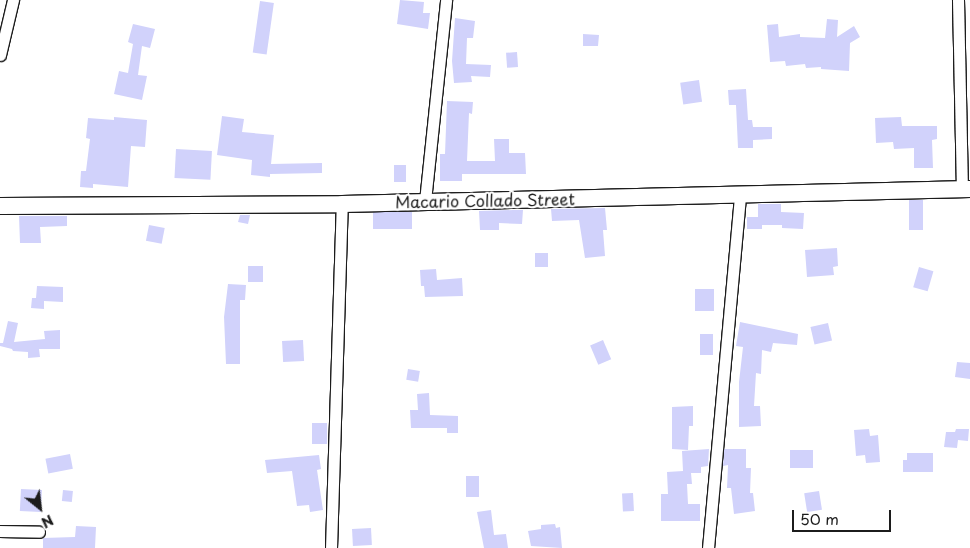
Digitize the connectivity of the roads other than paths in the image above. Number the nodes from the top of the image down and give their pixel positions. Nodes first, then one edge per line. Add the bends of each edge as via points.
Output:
1 (13, 0) edge
2 (446, 0) edge
3 (958, 0) edge
4 (0, 54) edge
5 (966, 189) edge
6 (740, 194) junction
7 (425, 201) junction
8 (342, 204) junction
9 (0, 206) edge
10 (0, 531) edge
11 (39, 532) dead end
12 (331, 548) edge
13 (708, 548) edge

1 - 4 street
2 - 7 street
3 - 5 street
5 - 6 street, Macario Collado Street
6 - 7 street, Macario Collado Street
6 - 13 street
7 - 8 street, Macario Collado Street
8 - 9 street, Macario Collado Street
8 - 12 street
10 - 11 street

